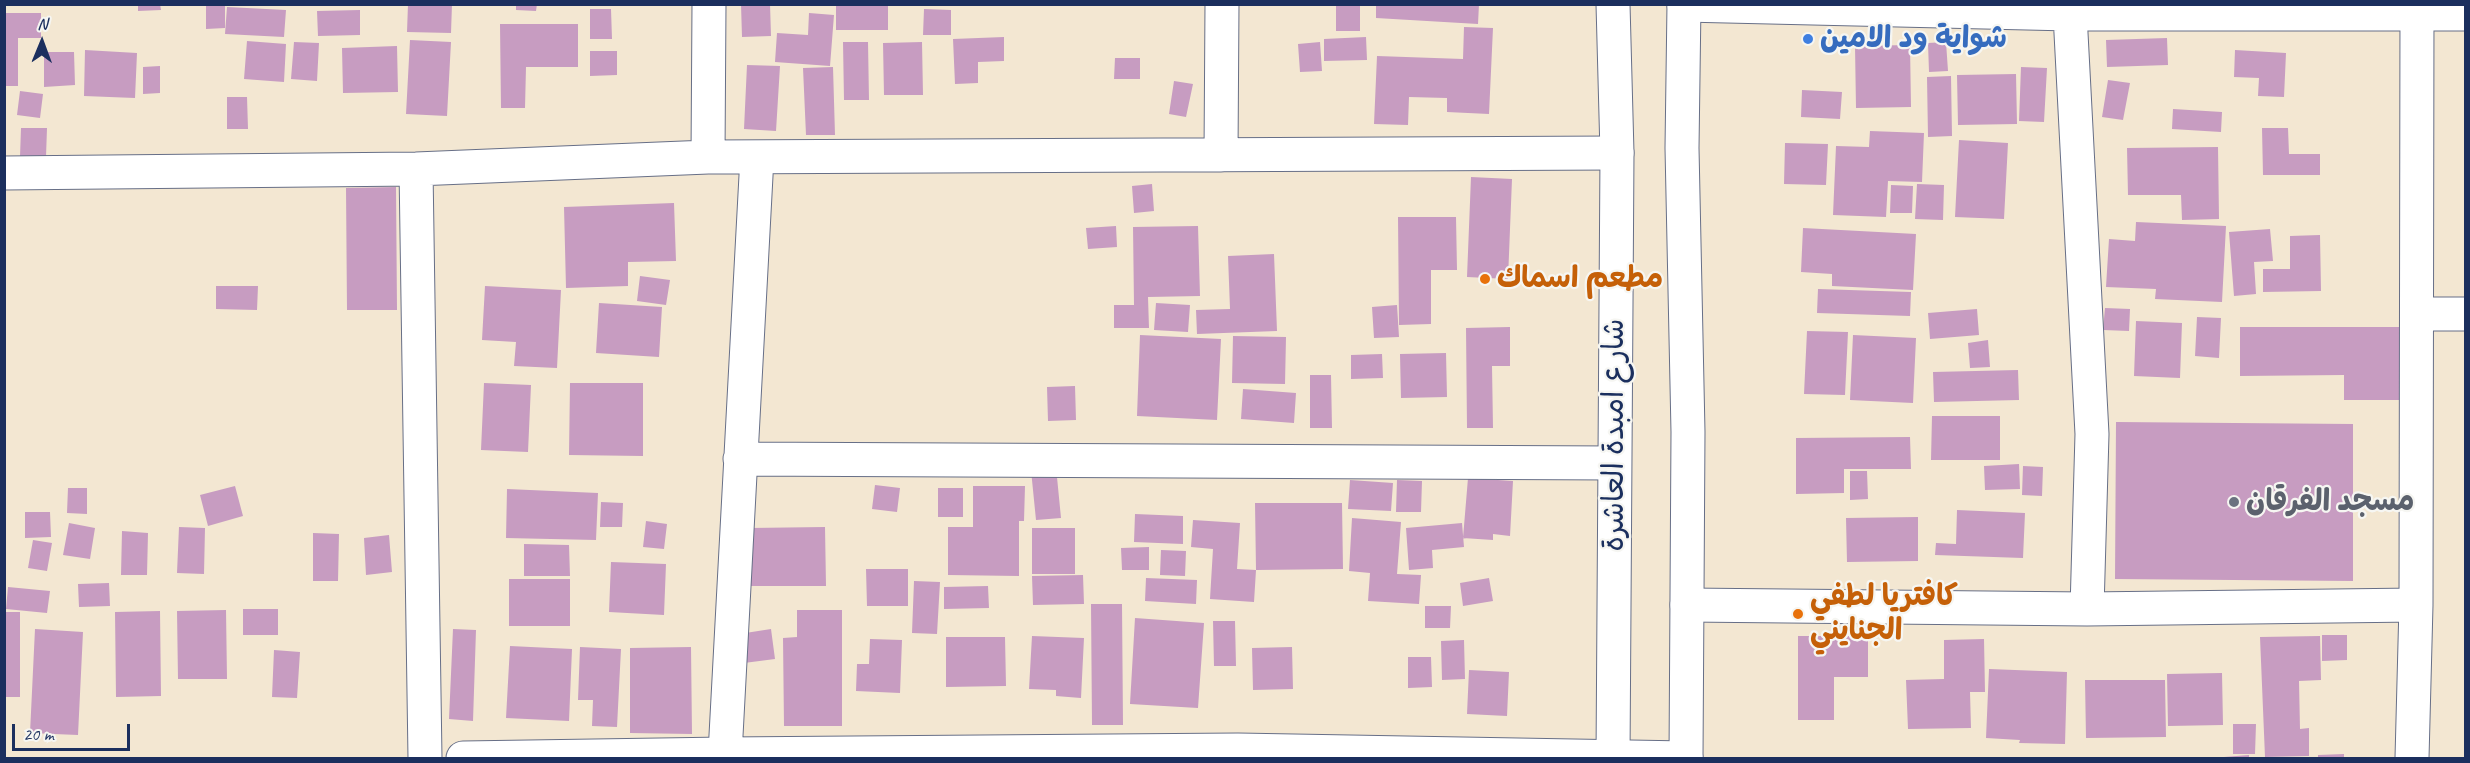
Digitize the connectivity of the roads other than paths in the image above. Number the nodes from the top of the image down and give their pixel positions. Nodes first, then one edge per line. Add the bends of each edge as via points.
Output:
1 (709, 4) edge
2 (1222, 4) edge
3 (1613, 4) edge
4 (1684, 4) edge
5 (2417, 10) edge
6 (2070, 14) junction
7 (2466, 14) edge
8 (1617, 153) junction
9 (1221, 155) junction
10 (708, 157) junction
11 (757, 157) junction
12 (416, 169) junction
13 (4, 172) edge
14 (2416, 314) junction
15 (2466, 314) edge
16 (740, 459) junction
17 (1614, 463) junction
18 (1687, 605) junction
19 (2416, 605) junction
20 (2088, 609) junction
21 (724, 754) junction
22 (1238, 754) edge
23 (1612, 758) edge
24 (1686, 758) edge
25 (425, 759) edge
26 (463, 759) edge
27 (2412, 759) edge

1 - 10 street
2 - 9 street
3 - 8 street, شارع امبدة العاشرة
4 - 6 street
4 - 18 street
5 - 6 street
5 - 7 street
5 - 14 street
6 - 20 street via 2092,434
8 - 9 street
8 - 17 street, شارع امبدة العاشرة
9 - 11 street
10 - 11 street
10 - 12 street
11 - 16 street
12 - 13 street
12 - 25 street
14 - 15 street
14 - 19 street
16 - 17 street
16 - 21 street
17 - 23 street, شارع امبدة العاشرة
18 - 20 street
18 - 24 street
19 - 20 street
19 - 27 street
21 - 22 street
21 - 26 street
22 - 23 street
23 - 24 street

